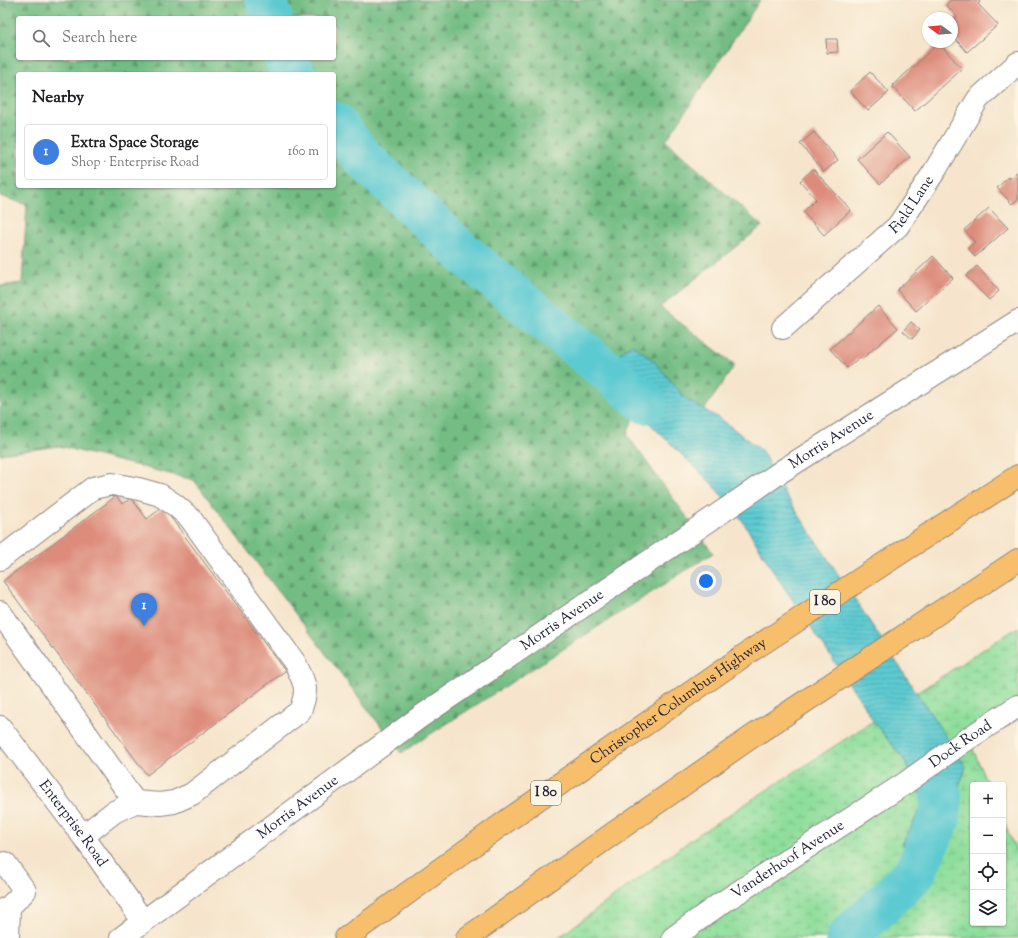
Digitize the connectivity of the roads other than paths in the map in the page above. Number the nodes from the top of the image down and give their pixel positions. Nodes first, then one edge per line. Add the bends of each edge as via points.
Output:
1 (1018, 63) edge
2 (1018, 321) edge
3 (783, 328) dead end
4 (1018, 476) edge
5 (0, 559) edge
6 (1018, 560) edge
7 (0, 612) edge
8 (1018, 706) edge
9 (0, 727) edge
10 (904, 784) joint
11 (135, 802) junction
12 (83, 836) junction
13 (5, 864) dead end
14 (5, 909) edge
15 (144, 921) junction
16 (8, 938) edge
17 (121, 938) edge
18 (346, 938) edge
19 (467, 938) edge
20 (673, 938) edge

1 - 3 street, Field Lane via 978,99 898,226
2 - 15 street, Morris Avenue via 782,471 420,717
4 - 18 highway, Christopher Columbus Highway / I 80 via 749,652 508,820
5 - 11 street via 93,488 112,484 160,496 190,518 295,663 304,682 306,697 300,711 192,794 174,802 160,804
6 - 19 highway via 750,738
7 - 11 street
8 - 10 street, Dock Road
9 - 12 street, Enterprise Road
10 - 20 street, Vanderhoof Avenue via 717,906
11 - 12 street via 114,812
12 - 15 street, Enterprise Road
13 - 14 street via 25,890
14 - 16 street
15 - 17 street, Morris Avenue

